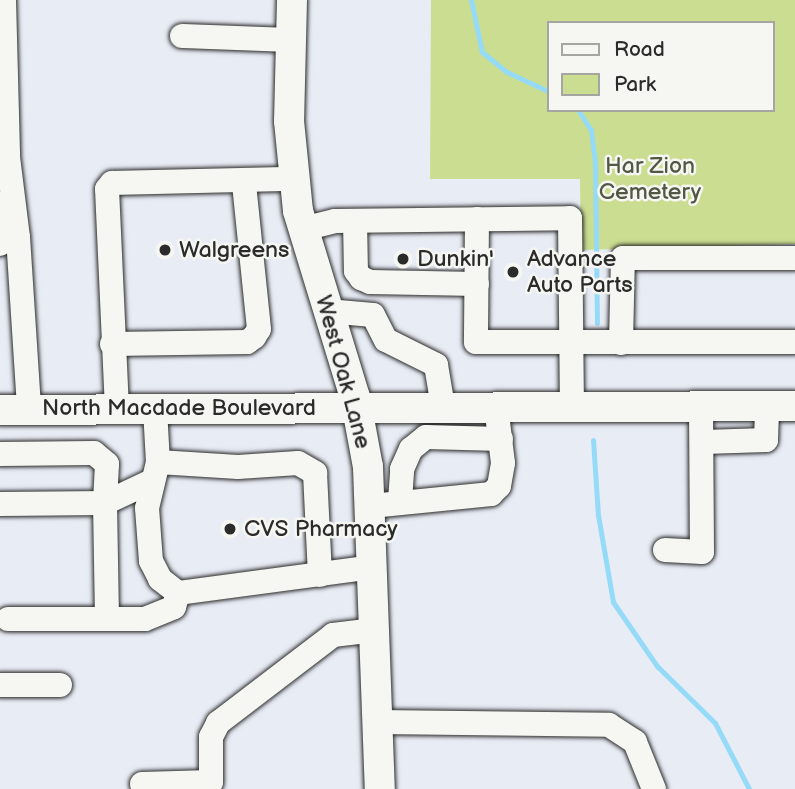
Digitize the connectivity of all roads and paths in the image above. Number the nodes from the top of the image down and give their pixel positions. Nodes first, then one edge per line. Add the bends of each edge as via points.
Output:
1 (4, 0) edge
2 (292, 0) edge
3 (182, 36) dead end
4 (291, 40) junction
5 (3, 118) edge
6 (8, 157) junction
7 (294, 180) junction
8 (244, 183) junction
9 (477, 219) junction
10 (355, 221) junction
11 (303, 229) junction
12 (0, 244) edge
13 (795, 258) edge
14 (477, 284) junction
15 (327, 310) junction
16 (795, 342) edge
17 (572, 343) junction
18 (621, 343) junction
19 (112, 344) junction
20 (496, 406) junction
21 (701, 406) junction
22 (781, 406) edge
23 (357, 407) junction
24 (434, 407) junction
25 (572, 407) junction
26 (15, 409) edge
27 (117, 409) junction
28 (155, 409) junction
29 (426, 437) junction
30 (501, 439) junction
31 (704, 442) junction
32 (0, 454) edge
33 (155, 472) junction
34 (105, 503) junction
35 (386, 504) junction
36 (0, 505) edge
37 (147, 508) junction
38 (666, 550) dead end
39 (373, 567) junction
40 (320, 575) junction
41 (178, 593) junction
42 (8, 619) dead end
43 (107, 619) junction
44 (375, 630) junction
45 (0, 685) edge
46 (60, 685) dead end
47 (378, 722) junction
48 (142, 784) dead end
49 (380, 789) edge
50 (654, 789) edge

1 - 5 street
2 - 4 main road, West Oak Lane
3 - 4 street
4 - 7 main road, West Oak Lane
5 - 6 street
6 - 12 street
6 - 26 street via 20,262
7 - 8 street
7 - 11 main road, West Oak Lane
8 - 19 street via 112,183 107,189
8 - 19 street via 259,329 254,337 247,342
9 - 10 street
9 - 14 street
9 - 17 street via 570,218
10 - 11 street
10 - 14 street via 356,271 361,278 370,282
11 - 15 main road, West Oak Lane
13 - 18 street via 623,258
14 - 17 street via 477,342
15 - 23 main road, West Oak Lane
15 - 24 street via 373,315 386,340 436,365
16 - 18 street
17 - 18 street
17 - 25 street
19 - 27 street
20 - 24 main road, North Macdade Boulevard
20 - 25 main road, North Macdade Boulevard
20 - 30 street
21 - 22 main road, North Macdade Boulevard
21 - 25 main road, North Macdade Boulevard
21 - 31 street
22 - 31 street via 766,440
23 - 24 main road, North Macdade Boulevard
23 - 28 main road, North Macdade Boulevard
23 - 35 main road, West Oak Lane
24 - 29 street
26 - 27 main road, North Macdade Boulevard
27 - 28 main road, North Macdade Boulevard
28 - 33 street
29 - 30 street
29 - 35 street via 411,449
30 - 35 street via 499,486 491,494
31 - 38 street via 702,552
32 - 34 street via 103,457 107,464
33 - 34 street
33 - 37 street
33 - 40 street via 298,463 315,473
34 - 36 street
34 - 37 street
34 - 43 street
35 - 39 main road, West Oak Lane
37 - 41 street via 151,561 160,579
39 - 40 street
39 - 44 main road, West Oak Lane
40 - 41 street
41 - 43 street via 174,607 162,615
42 - 43 street
44 - 47 main road, West Oak Lane
44 - 48 street via 333,635 218,723 211,737 211,782
45 - 46 street
47 - 49 main road, West Oak Lane
47 - 50 street via 609,725 635,742

